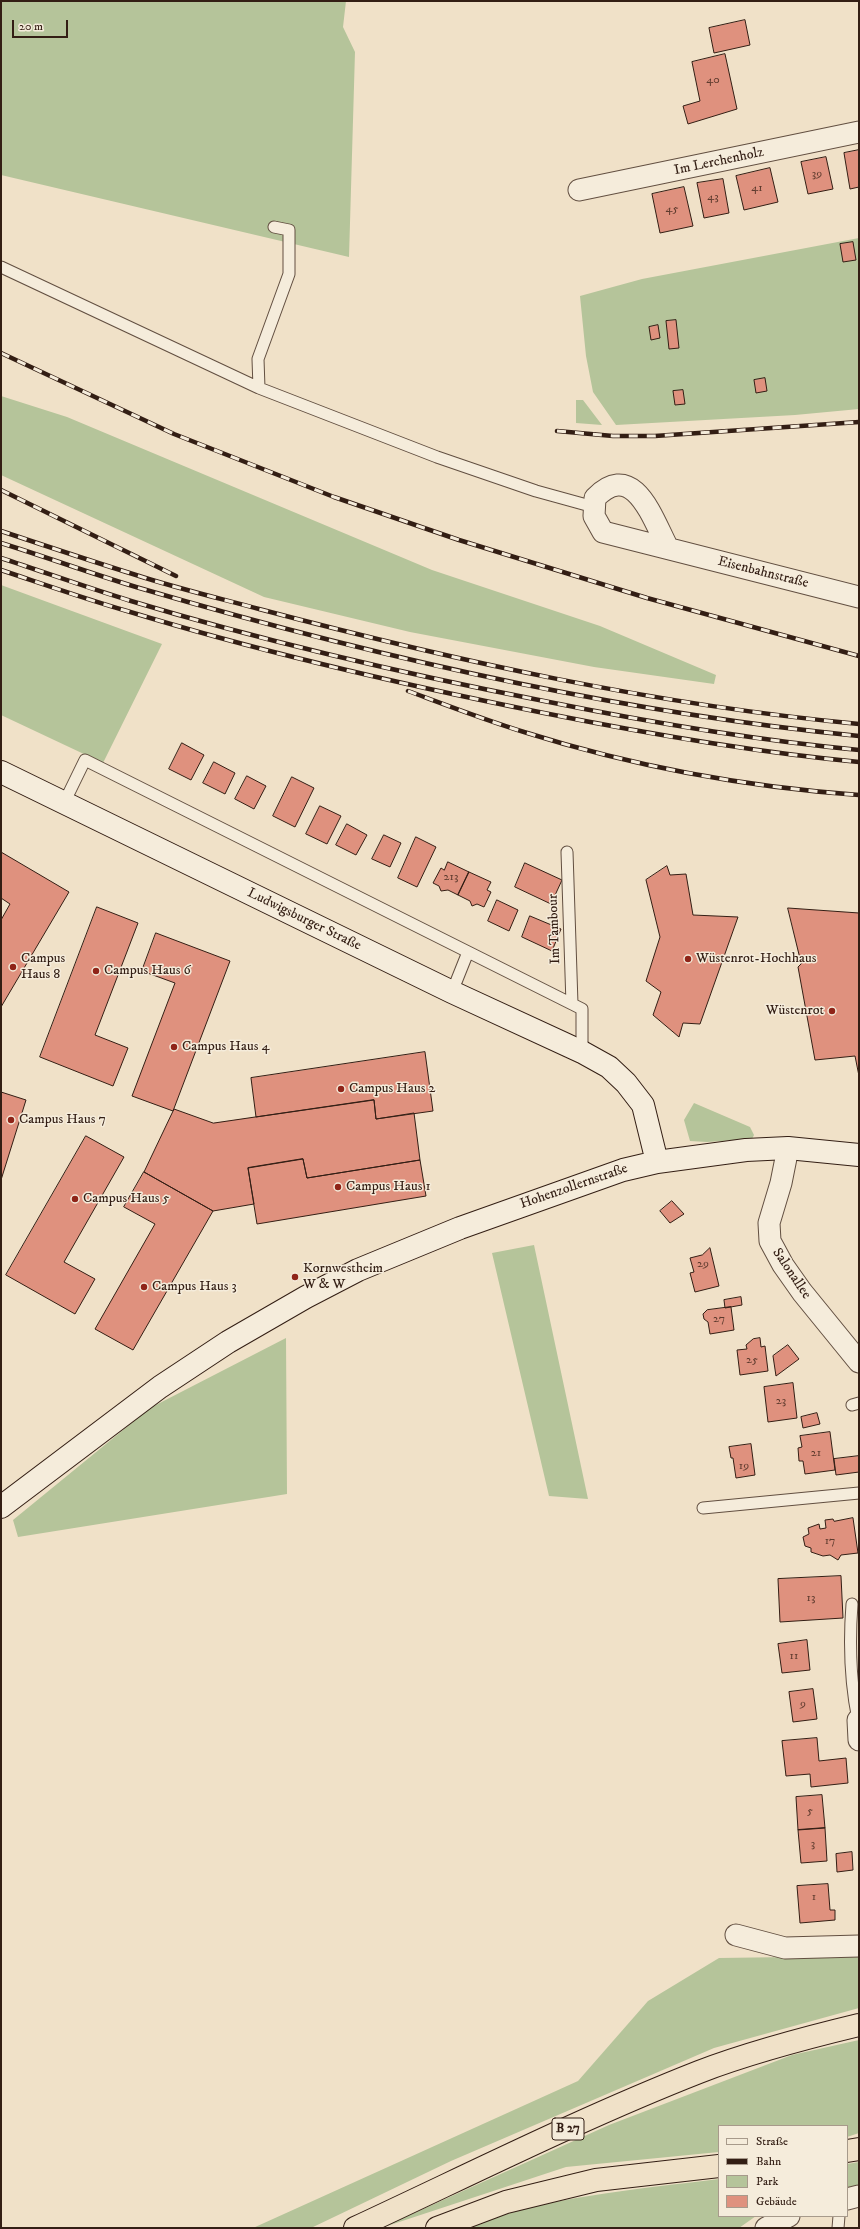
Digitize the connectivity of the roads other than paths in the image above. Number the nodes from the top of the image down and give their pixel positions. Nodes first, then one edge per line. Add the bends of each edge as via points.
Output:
1 (859, 132) edge
2 (579, 190) dead end
3 (274, 227) dead end
4 (1, 267) edge
5 (259, 388) junction
6 (594, 507) junction
7 (668, 548) junction
8 (859, 597) edge
9 (1, 772) edge
10 (64, 803) junction
11 (567, 852) dead end
12 (468, 952) junction
13 (452, 992) junction
14 (572, 1004) junction
15 (582, 1052) junction
16 (795, 1148) junction
17 (859, 1155) edge
18 (657, 1162) junction
19 (859, 1362) edge
20 (859, 1493) edge
21 (1, 1507) edge
22 (703, 1508) dead end
23 (852, 1604) dead end
24 (858, 1720) joint
25 (859, 1740) edge
26 (736, 1935) dead end
27 (859, 1946) edge
28 (859, 2025) edge
29 (718, 2166) edge
30 (859, 2196) edge
31 (848, 2199) edge
32 (787, 2217) edge
33 (839, 2217) edge
34 (355, 2228) edge
35 (437, 2228) edge
36 (766, 2228) edge
37 (838, 2228) edge

1 - 2 street, Im Lerchenholz
3 - 5 lane via 289,230 289,274 258,359
4 - 5 lane
5 - 6 lane via 437,458 536,491
6 - 7 street, Eisenbahnstraße via 594,516 603,532
6 - 7 street via 595,498 604,488 619,484 630,486 644,499
7 - 8 street, Eisenbahnstraße
9 - 10 main road, Ludwigsburger Straße
10 - 12 lane via 85,760
10 - 13 main road, Ludwigsburger Straße
11 - 14 lane, Im Tambour
12 - 13 lane
12 - 14 lane
13 - 15 main road, Ludwigsburger Straße
14 - 15 lane via 582,1009
15 - 18 main road, Ludwigsburger Straße via 609,1067 626,1083 643,1105
16 - 17 main road, Hohenzollernstraße
16 - 18 main road, Hohenzollernstraße via 746,1150
16 - 19 street, Salonallee via 784,1170 769,1223 770,1241 802,1292
18 - 21 main road, Hohenzollernstraße via 619,1171 460,1228 358,1270 306,1297 228,1342 160,1386
20 - 22 lane
23 - 24 lane via 849,1640 853,1698
24 - 25 street
26 - 27 street via 784,1948
28 - 34 highway, B 27 via 787,2043 700,2072 606,2111
29 - 35 highway via 596,2180 506,2202
30 - 31 street
32 - 36 street
33 - 37 lane

